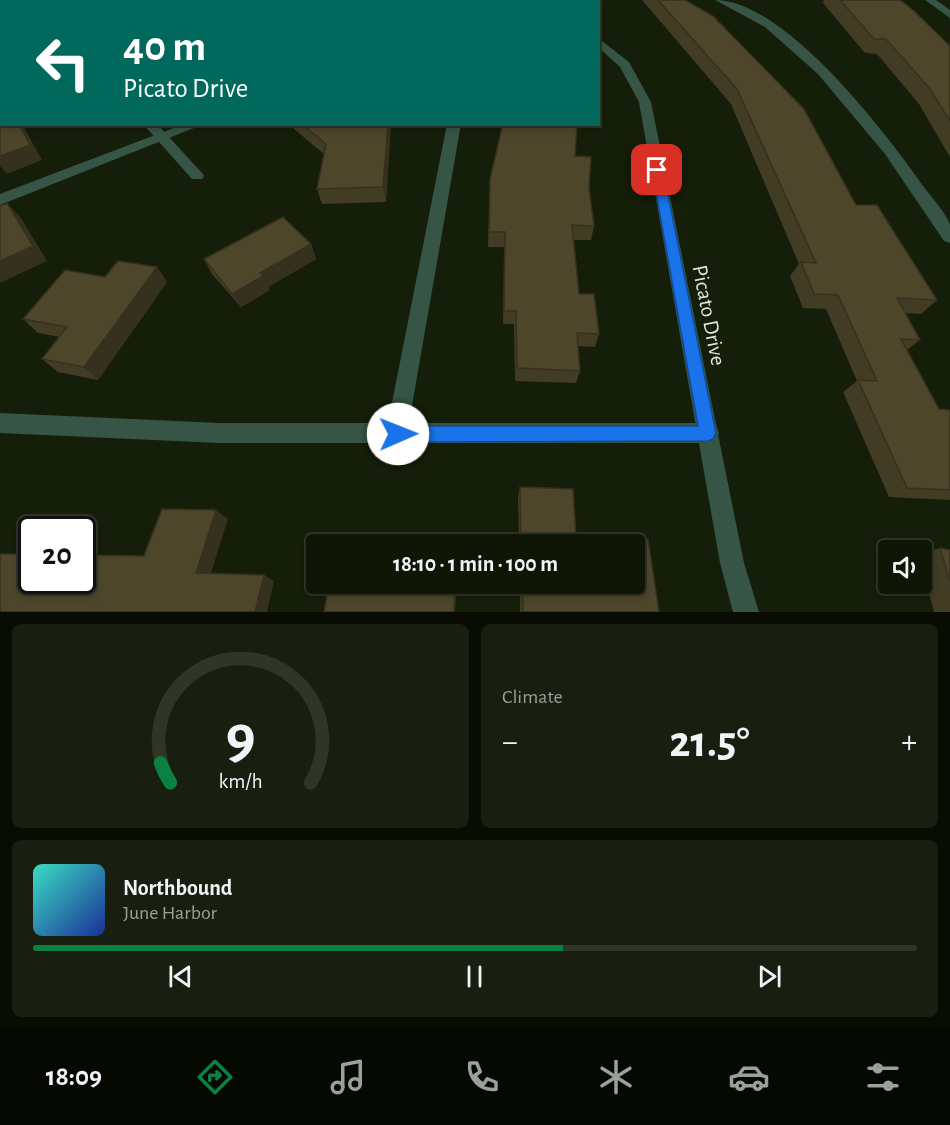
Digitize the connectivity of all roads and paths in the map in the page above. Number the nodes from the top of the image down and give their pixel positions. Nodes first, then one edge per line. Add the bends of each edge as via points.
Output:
1 (720, 0) edge
2 (930, 0) edge
3 (950, 15) edge
4 (600, 43) edge
5 (151, 126) edge
6 (193, 126) edge
7 (454, 126) edge
8 (162, 138) junction
9 (197, 176) dead end
10 (0, 200) edge
11 (950, 237) edge
12 (0, 423) edge
13 (708, 433) junction
14 (398, 434) junction
15 (746, 612) edge

1 - 11 street via 768,24 855,105 915,183
2 - 3 street
4 - 13 street, Picato Drive via 625,65 645,102
5 - 8 street
6 - 8 street
7 - 14 street
8 - 9 street
8 - 10 street
12 - 14 street
13 - 14 street
13 - 15 street, Picato Drive via 732,563

